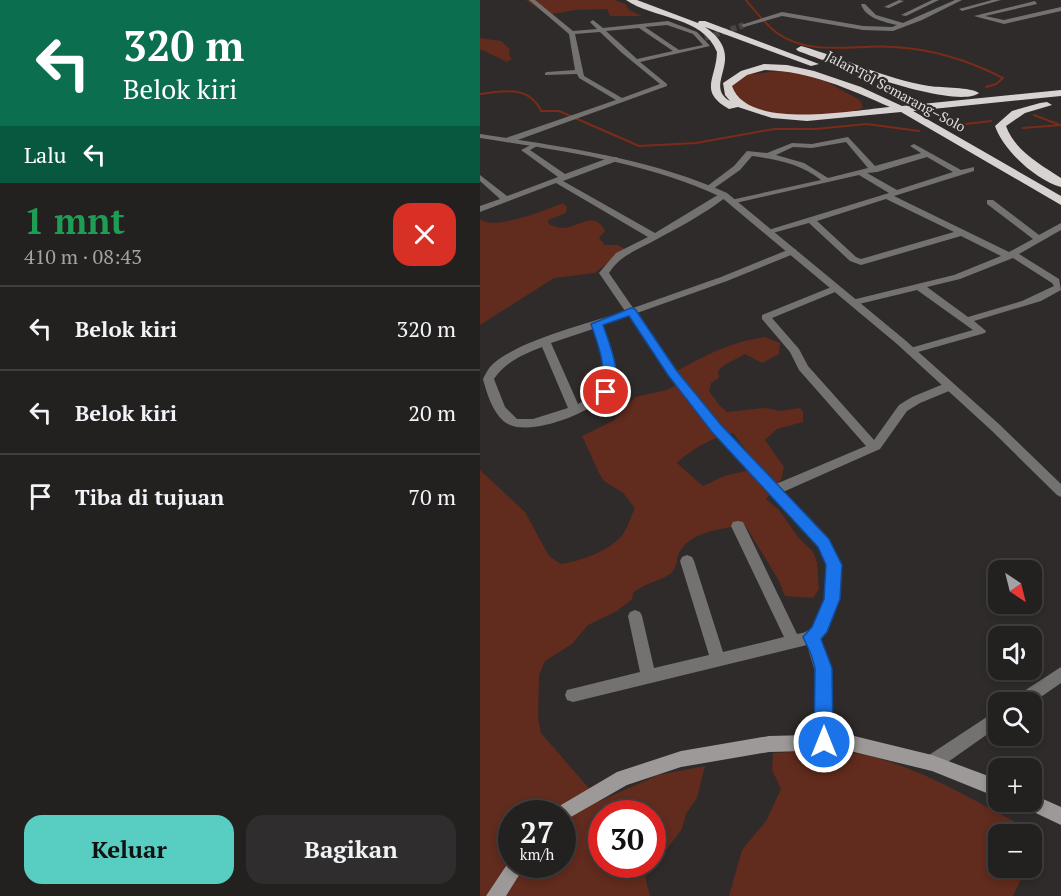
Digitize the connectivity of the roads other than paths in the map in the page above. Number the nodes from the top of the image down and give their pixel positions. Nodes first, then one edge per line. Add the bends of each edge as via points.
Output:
1 (532, 0) edge
2 (630, 0) edge
3 (641, 0) edge
4 (652, 0) edge
5 (900, 0) edge
6 (906, 0) edge
7 (936, 0) edge
8 (959, 0) edge
9 (998, 0) edge
10 (1028, 0) edge
11 (1035, 3) junction
12 (863, 4) dead end
13 (887, 7) dead end
14 (1014, 8) junction
15 (962, 9) dead end
16 (1061, 9) edge
17 (1053, 11) junction
18 (904, 15) dead end
19 (593, 22) dead end
20 (640, 26) junction
21 (903, 26) junction
22 (601, 30) junction
23 (746, 30) junction
24 (572, 33) junction
25 (678, 52) junction
26 (636, 61) junction
27 (579, 72) junction
28 (547, 74) dead end
29 (1061, 93) edge
30 (619, 99) junction
31 (1061, 103) edge
32 (898, 106) junction
33 (480, 136) edge
34 (508, 140) junction
35 (535, 145) junction
36 (914, 146) dead end
37 (928, 154) junction
38 (768, 156) junction
39 (614, 159) junction
40 (971, 169) dead end
41 (874, 170) junction
42 (959, 172) junction
43 (861, 173) junction
44 (480, 177) edge
45 (562, 179) junction
46 (827, 182) junction
47 (1061, 183) edge
48 (710, 187) junction
49 (1061, 190) edge
50 (724, 195) junction
51 (891, 195) junction
52 (505, 199) junction
53 (1061, 201) edge
54 (734, 202) junction
55 (990, 202) dead end
56 (480, 209) edge
57 (811, 220) junction
58 (1060, 228) edge
59 (769, 231) junction
60 (960, 233) junction
61 (656, 237) junction
62 (1039, 239) junction
63 (793, 251) junction
64 (1011, 255) junction
65 (920, 287) junction
66 (837, 288) junction
67 (855, 302) junction
68 (631, 311) junction
69 (966, 321) junction
70 (597, 324) junction
71 (546, 343) junction
72 (911, 351) junction
73 (950, 386) junction
74 (574, 410) junction
75 (874, 447) junction
76 (775, 490) junction
77 (1061, 492) edge
78 (738, 526) dead end
79 (687, 561) dead end
80 (635, 616) dead end
81 (811, 637) junction
82 (794, 642) junction
83 (718, 661) junction
84 (1061, 674) edge
85 (648, 675) junction
86 (1035, 692) edge
87 (573, 695) dead end
88 (988, 725) edge
89 (824, 742) junction
90 (932, 763) junction
91 (988, 785) edge
92 (576, 806) edge
93 (1042, 807) edge
94 (1061, 816) edge
95 (507, 878) edge
96 (495, 896) edge

1 - 24 street
2 - 29 highway via 712,36 720,46 721,60 714,92 723,103 762,117 789,122 826,121
3 - 32 highway, Jalan Tol Semarang–Solo via 792,55
4 - 23 highway, Jalan Tol Semarang–Solo
5 - 6 street
5 - 13 street
7 - 18 street
8 - 21 street
9 - 14 street
9 - 15 street
10 - 11 street
11 - 14 street
11 - 17 street
12 - 21 street via 875,15
14 - 17 street via 977,16 1004,22
16 - 17 street
19 - 22 street
20 - 22 street
20 - 25 street
20 - 25 street via 668,22 695,33 706,47
21 - 23 street via 863,28 782,14 755,22
22 - 24 street
22 - 26 street
23 - 29 highway via 920,88 968,93
23 - 49 highway, Jalan Tol Semarang–Solo via 940,118
24 - 27 street
25 - 26 street
26 - 30 street via 665,85
27 - 28 street
27 - 30 street via 583,80
29 - 32 highway via 797,117 741,106 729,95 727,85 732,79 756,70 803,69
30 - 34 street
31 - 47 highway via 1023,110 1010,115 1000,126 1012,147
32 - 53 highway, Jalan Tol Semarang–Solo
33 - 34 street
34 - 35 street
35 - 39 street
35 - 45 street via 525,151
36 - 37 street
37 - 41 street
37 - 42 street
38 - 41 street via 792,145 812,146 847,139
38 - 46 street via 816,171
38 - 48 street via 748,153 737,168
39 - 45 street
39 - 48 street via 660,169
40 - 42 street
41 - 43 street
42 - 51 street
43 - 46 street
43 - 51 street
44 - 52 street
45 - 52 street
45 - 61 street
46 - 54 street
48 - 50 street
50 - 54 street
50 - 61 street
51 - 57 street
51 - 60 street
52 - 56 street
54 - 59 street
55 - 62 street
57 - 59 street
57 - 60 street via 861,262
58 - 62 street
59 - 63 street
60 - 64 street
61 - 68 street via 611,261 604,273
62 - 64 street
63 - 66 street
63 - 68 street
64 - 65 street
64 - 69 street via 1056,281 1059,287 1023,305
65 - 67 street
65 - 69 street
66 - 67 street
66 - 75 street via 766,317 795,351 803,368
67 - 72 street
68 - 70 street
68 - 76 street via 717,429
69 - 72 street via 981,331
70 - 71 street
70 - 74 street via 610,364 608,386 602,396
71 - 74 street
71 - 74 street via 510,358 490,374 488,379 497,405 513,422 521,424
72 - 73 street
73 - 75 street via 903,408
73 - 77 street
75 - 76 street
76 - 81 street via 824,543 834,565 832,599 819,632
78 - 82 street
79 - 83 street
80 - 85 street
81 - 82 street
81 - 89 street via 824,668
82 - 83 street
83 - 85 street
84 - 86 street
85 - 87 street
88 - 90 street
89 - 90 main road via 846,742
89 - 92 main road via 769,744 681,759 623,778
90 - 91 main road
93 - 94 main road
95 - 96 main road

